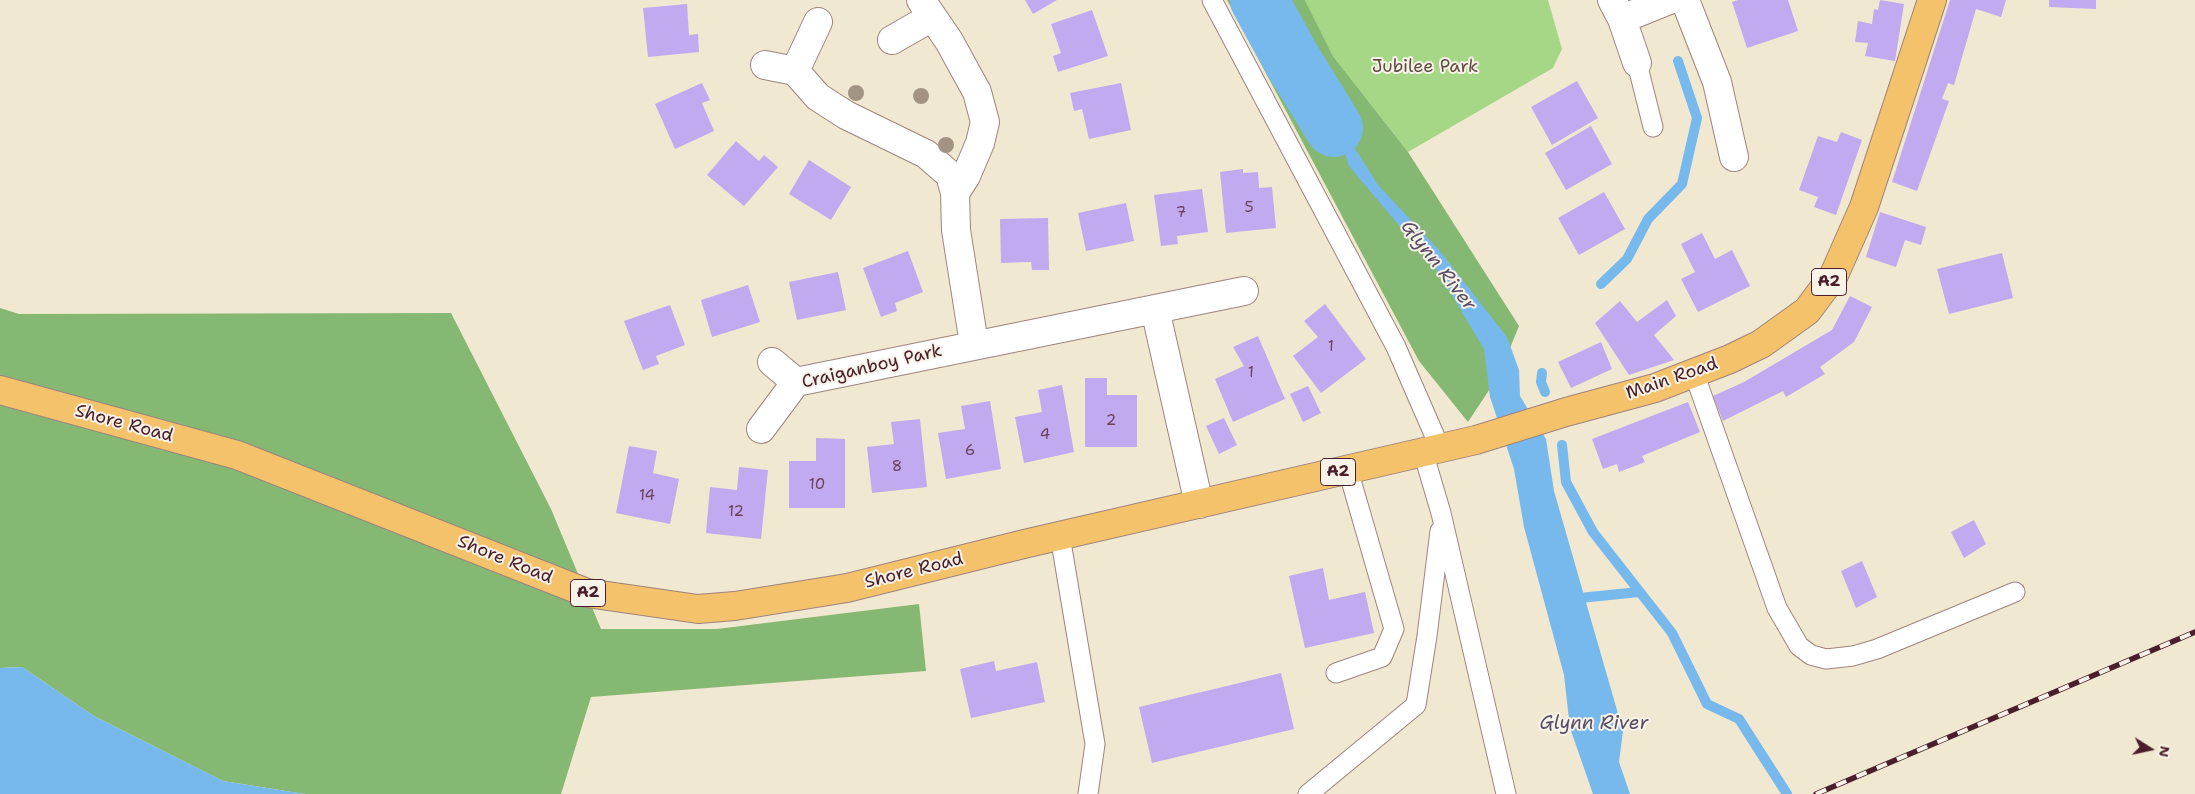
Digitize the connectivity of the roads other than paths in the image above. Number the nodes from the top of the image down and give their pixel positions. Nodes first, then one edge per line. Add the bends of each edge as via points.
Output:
1 (1212, 0) edge
2 (1669, 0) edge
3 (1685, 0) edge
4 (1932, 0) edge
5 (926, 8) edge
6 (1617, 10) edge
7 (818, 22) dead end
8 (892, 40) dead end
9 (1637, 62) joint
10 (765, 65) dead end
11 (795, 71) junction
12 (1652, 126) dead end
13 (1734, 156) dead end
14 (955, 193) junction
15 (1244, 291) dead end
16 (1155, 309) junction
17 (974, 344) junction
18 (772, 362) dead end
19 (1694, 373) junction
20 (796, 382) junction
21 (0, 390) edge
22 (761, 430) dead end
23 (1432, 450) junction
24 (1348, 470) junction
25 (1199, 504) junction
26 (1441, 513) junction
27 (1060, 536) junction
28 (2015, 592) dead end
29 (1336, 673) dead end
30 (1088, 794) edge
31 (1308, 794) edge
32 (1506, 794) edge

1 - 23 lane via 1396,347
2 - 6 street
3 - 13 street via 1717,82
4 - 19 main road, Main Road / A2 via 1864,207 1834,275 1807,311 1790,325 1761,344
5 - 8 street
5 - 14 street via 978,92 985,122 980,143
6 - 9 street
7 - 11 street
9 - 12 lane
10 - 11 street
11 - 14 street via 818,97 846,115 926,154 950,174
14 - 17 street via 956,230
15 - 16 street, Craiganboy Park
16 - 17 street, Craiganboy Park
16 - 25 street
17 - 20 street, Craiganboy Park
18 - 20 street
19 - 23 main road, Main Road / A2 via 1655,388
19 - 28 lane via 1777,608 1799,646 1811,655 1826,659 1877,649
20 - 22 street, Craiganboy Park
21 - 27 main road, Shore Road / A2 via 237,455 587,593 645,602 698,609 736,606 847,588
23 - 24 main road, Main Road / A2
23 - 26 lane
24 - 25 main road, Main Road / A2
24 - 29 lane via 1394,629 1382,657
25 - 27 main road, Shore Road / A2
26 - 31 lane via 1428,636 1416,705
26 - 32 lane
27 - 30 lane via 1095,744

